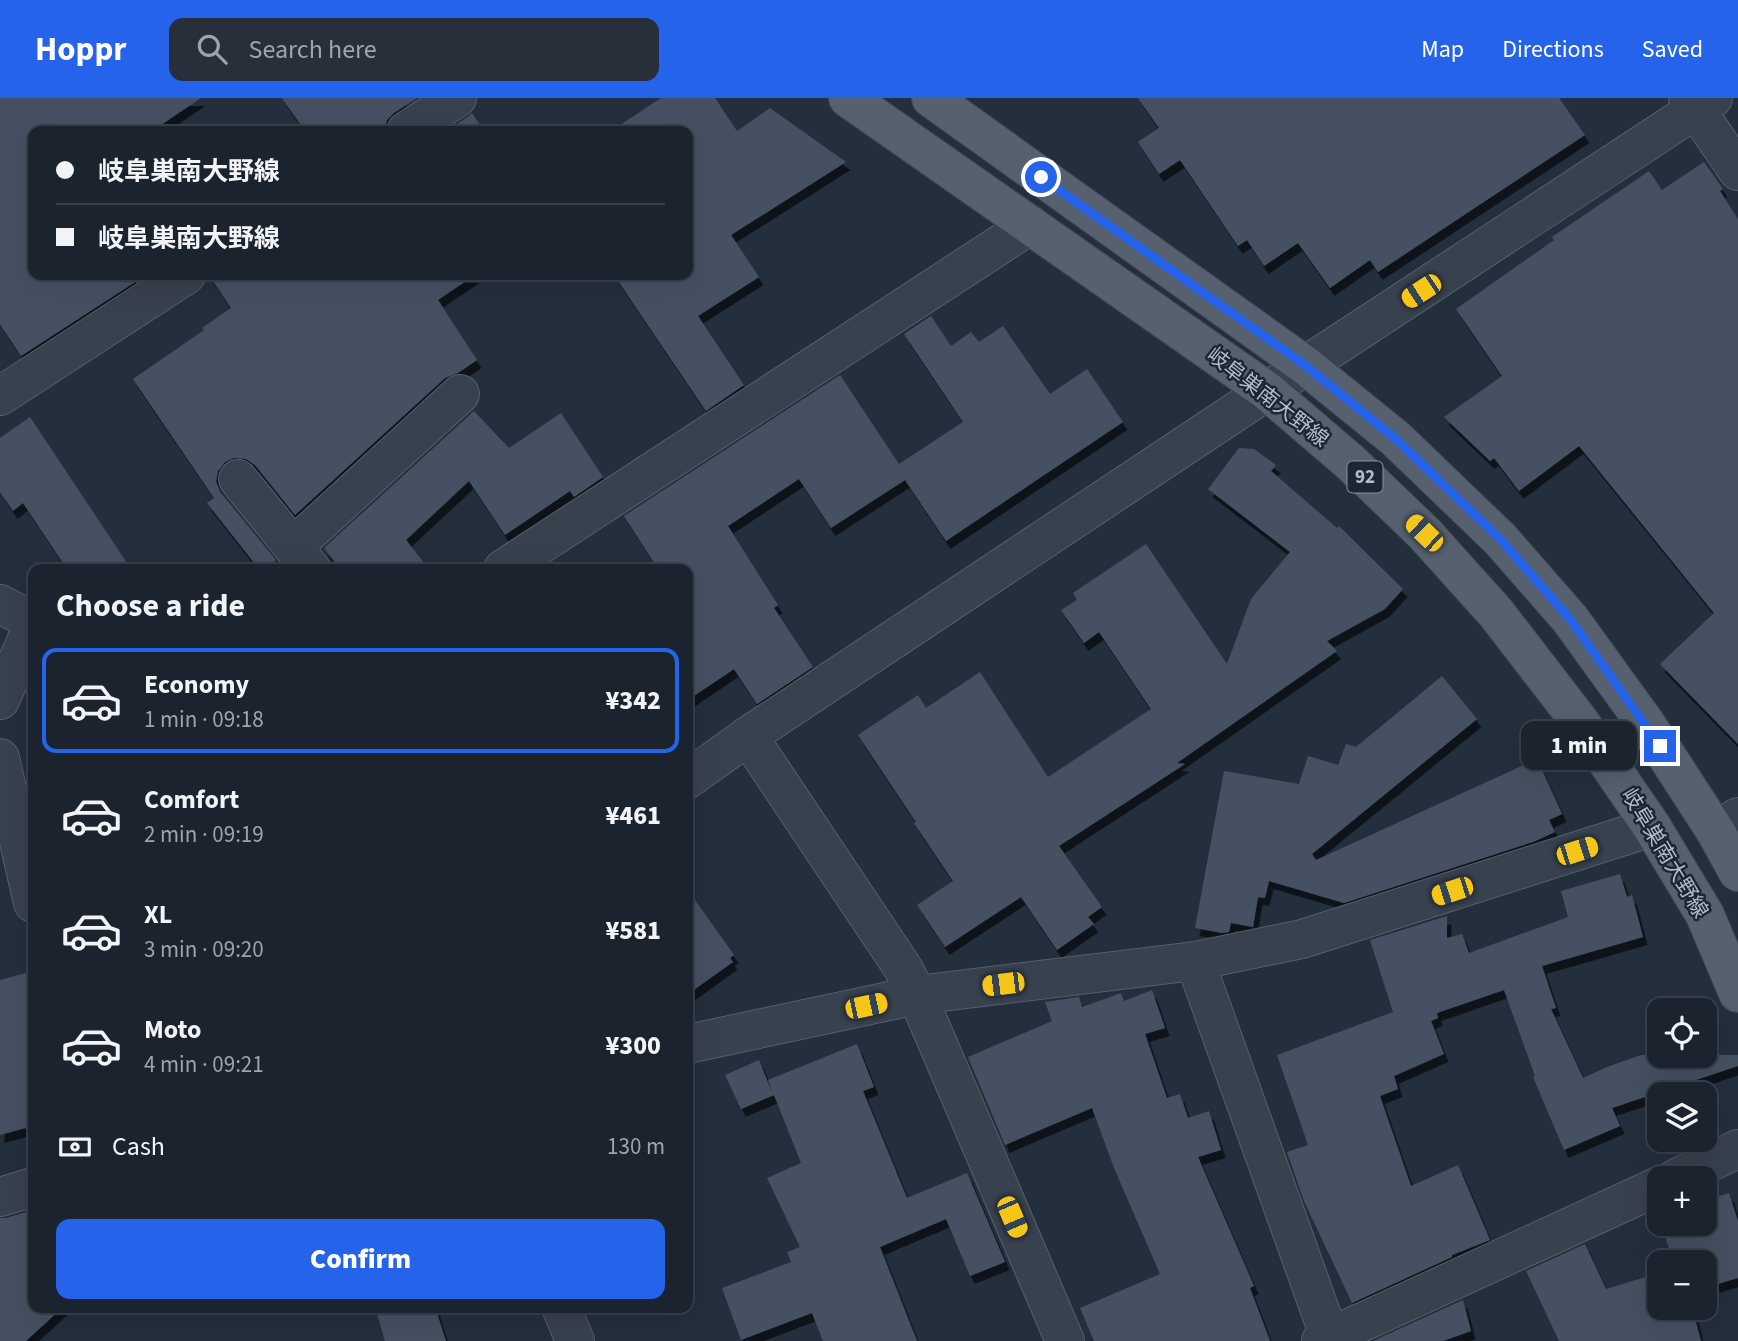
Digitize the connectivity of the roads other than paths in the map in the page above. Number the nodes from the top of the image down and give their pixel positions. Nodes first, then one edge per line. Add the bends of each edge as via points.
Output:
1 (457, 98) edge
2 (848, 98) edge
3 (931, 98) edge
4 (1699, 102) edge
5 (414, 126) edge
6 (1738, 171) edge
7 (1030, 225) junction
8 (178, 280) edge
9 (1306, 366) junction
10 (1267, 391) junction
11 (460, 394) dead end
12 (0, 396) edge
13 (238, 479) dead end
14 (302, 558) edge
15 (511, 564) edge
16 (0, 604) edge
17 (28, 620) edge
18 (28, 635) edge
19 (0, 700) edge
20 (748, 736) junction
21 (0, 758) edge
22 (693, 775) edge
23 (1727, 825) edge
24 (1652, 827) junction
25 (1738, 872) edge
26 (28, 881) edge
27 (1195, 961) junction
28 (1738, 993) edge
29 (917, 995) junction
30 (693, 1043) edge
31 (1738, 1149) edge
32 (1702, 1166) edge
33 (28, 1189) edge
34 (1647, 1191) edge
35 (0, 1197) edge
36 (563, 1313) edge
37 (1327, 1340) edge
38 (575, 1341) edge
39 (1065, 1341) edge

1 - 5 street
2 - 7 main road, 岐阜巣南大野線 / 92
3 - 9 main road, 岐阜巣南大野線 / 92
4 - 6 street
4 - 9 street
7 - 10 main road, 岐阜巣南大野線 / 92
7 - 15 street
8 - 12 street
9 - 10 street
9 - 23 main road, 岐阜巣南大野線 / 92 via 1396,439 1500,539 1570,619
10 - 20 street
10 - 24 main road, 岐阜巣南大野線 / 92 via 1424,533 1496,613 1580,722
11 - 14 street
13 - 14 street
16 - 17 street
18 - 19 street
20 - 22 street
20 - 29 street
21 - 26 street
23 - 25 main road, 岐阜巣南大野線 / 92
24 - 27 street via 1302,939
24 - 28 main road, 岐阜巣南大野線 / 92 via 1704,915
27 - 29 street
27 - 37 street
29 - 30 street
29 - 39 street
31 - 32 street
33 - 35 street
34 - 37 street
36 - 38 street

